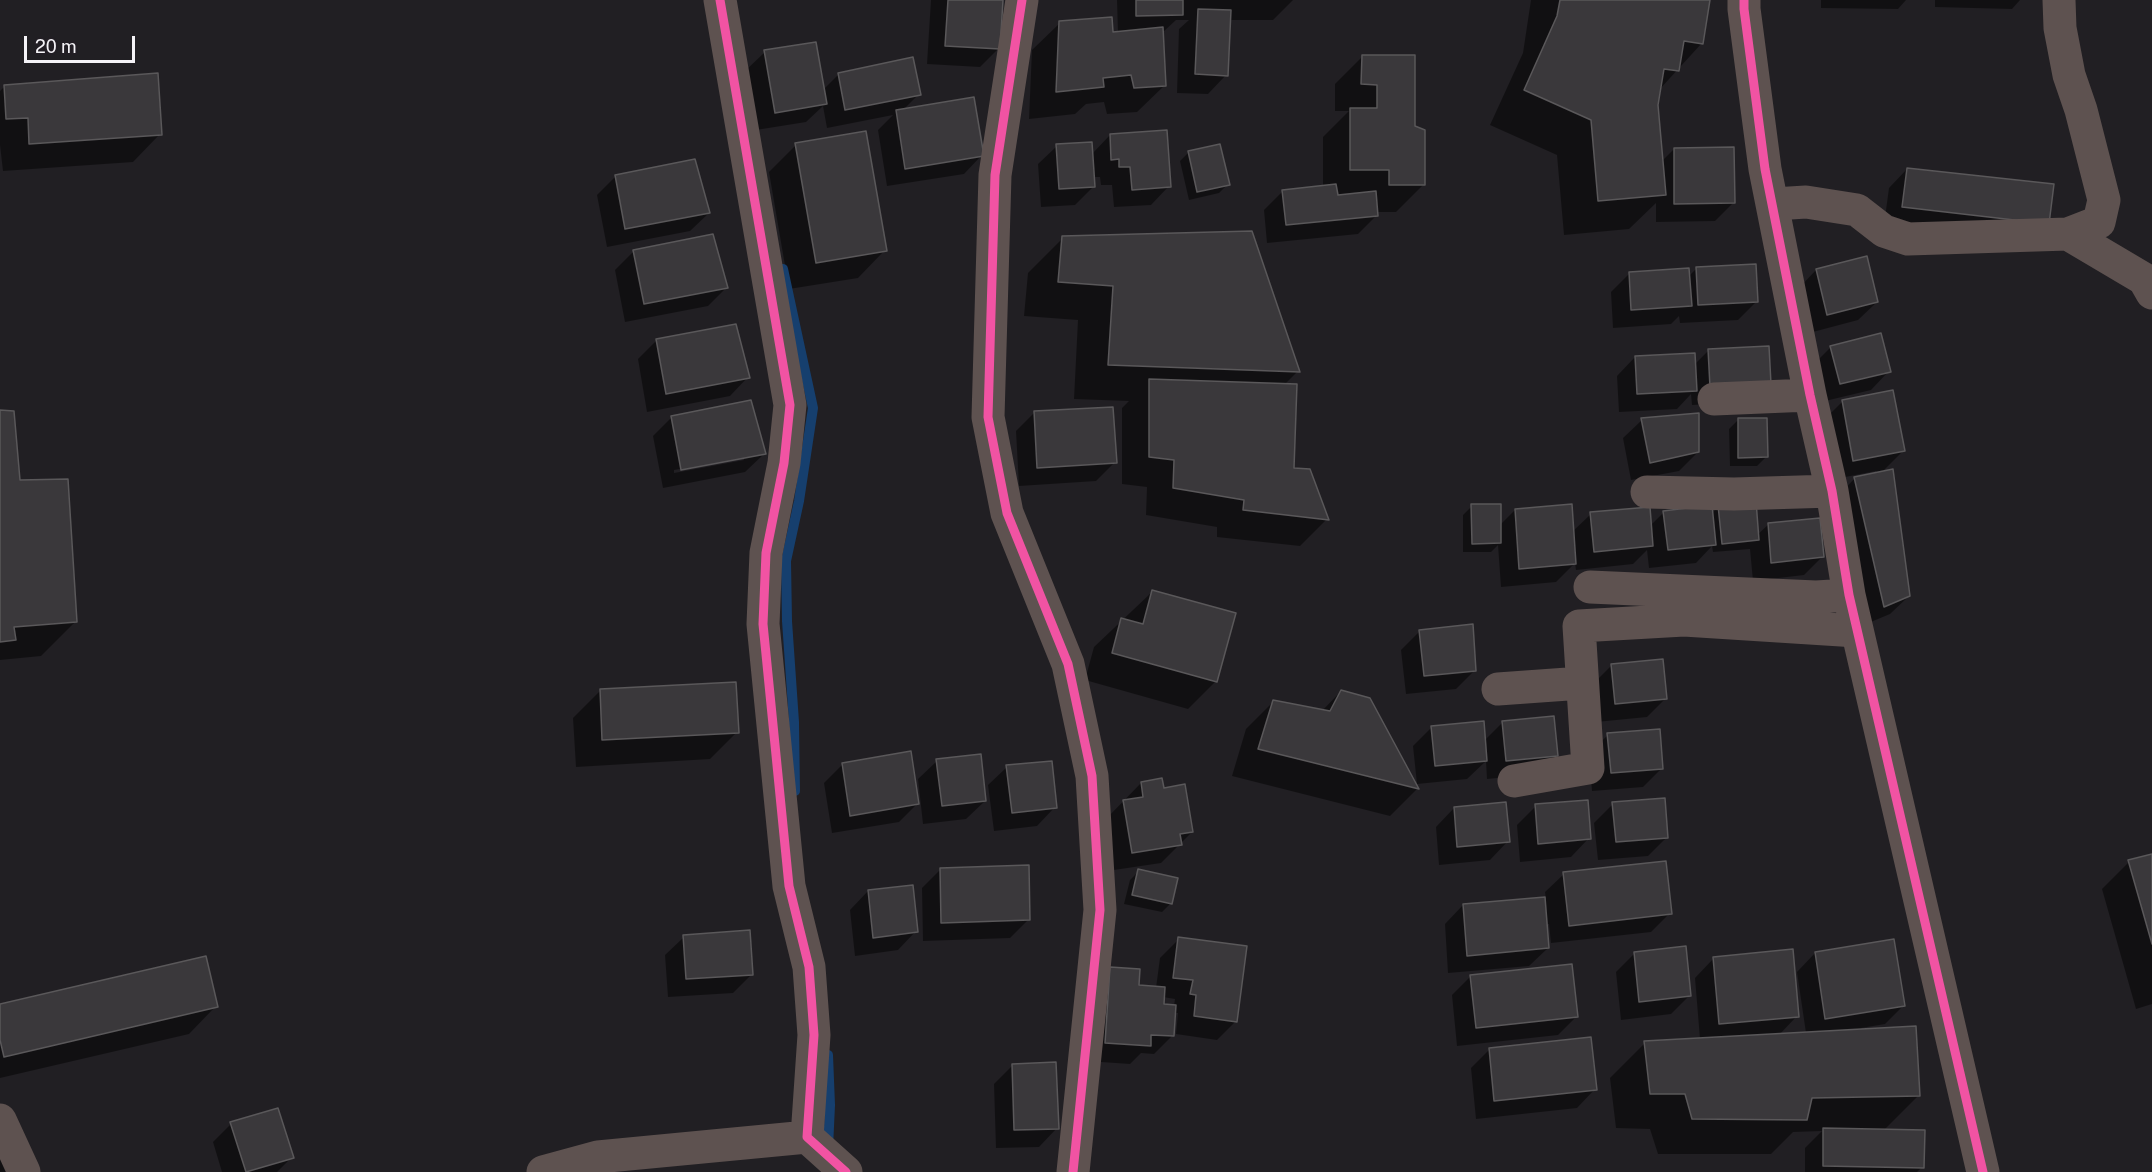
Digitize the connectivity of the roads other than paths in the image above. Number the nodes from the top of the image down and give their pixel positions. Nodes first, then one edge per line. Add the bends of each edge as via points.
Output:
1 (720, 0) edge
2 (1022, 0) edge
3 (1744, 0) edge
4 (2059, 0) edge
5 (1774, 204) junction
6 (2068, 234) junction
7 (2152, 293) edge
8 (1810, 395) junction
9 (1714, 399) dead end
10 (1832, 491) junction
11 (1647, 492) dead end
12 (1590, 587) dead end
13 (1848, 595) junction
14 (1857, 630) junction
15 (1582, 683) junction
16 (1498, 689) dead end
17 (1514, 781) dead end
18 (0, 1120) edge
19 (807, 1137) junction
20 (24, 1172) edge
21 (543, 1172) edge
22 (846, 1172) edge
23 (1073, 1172) edge
24 (1983, 1172) edge

1 - 19 street via 790,405 784,463 766,553 764,624 789,886 809,967 814,1035
2 - 23 street via 995,175 988,417 1007,513 1068,664 1092,776 1100,910
3 - 5 street via 1765,169
4 - 6 street via 2069,75 2104,200 2100,222
5 - 6 street via 1806,202 1857,210 1884,231 1908,239
5 - 8 street
6 - 7 street via 2144,279
8 - 9 street
8 - 10 street
10 - 11 street
10 - 13 street
12 - 13 street via 1815,597
13 - 14 street
14 - 15 street via 1684,620 1579,626
14 - 24 street
15 - 16 street
15 - 17 street via 1588,768
18 - 20 street
19 - 21 street via 598,1157
19 - 22 street

